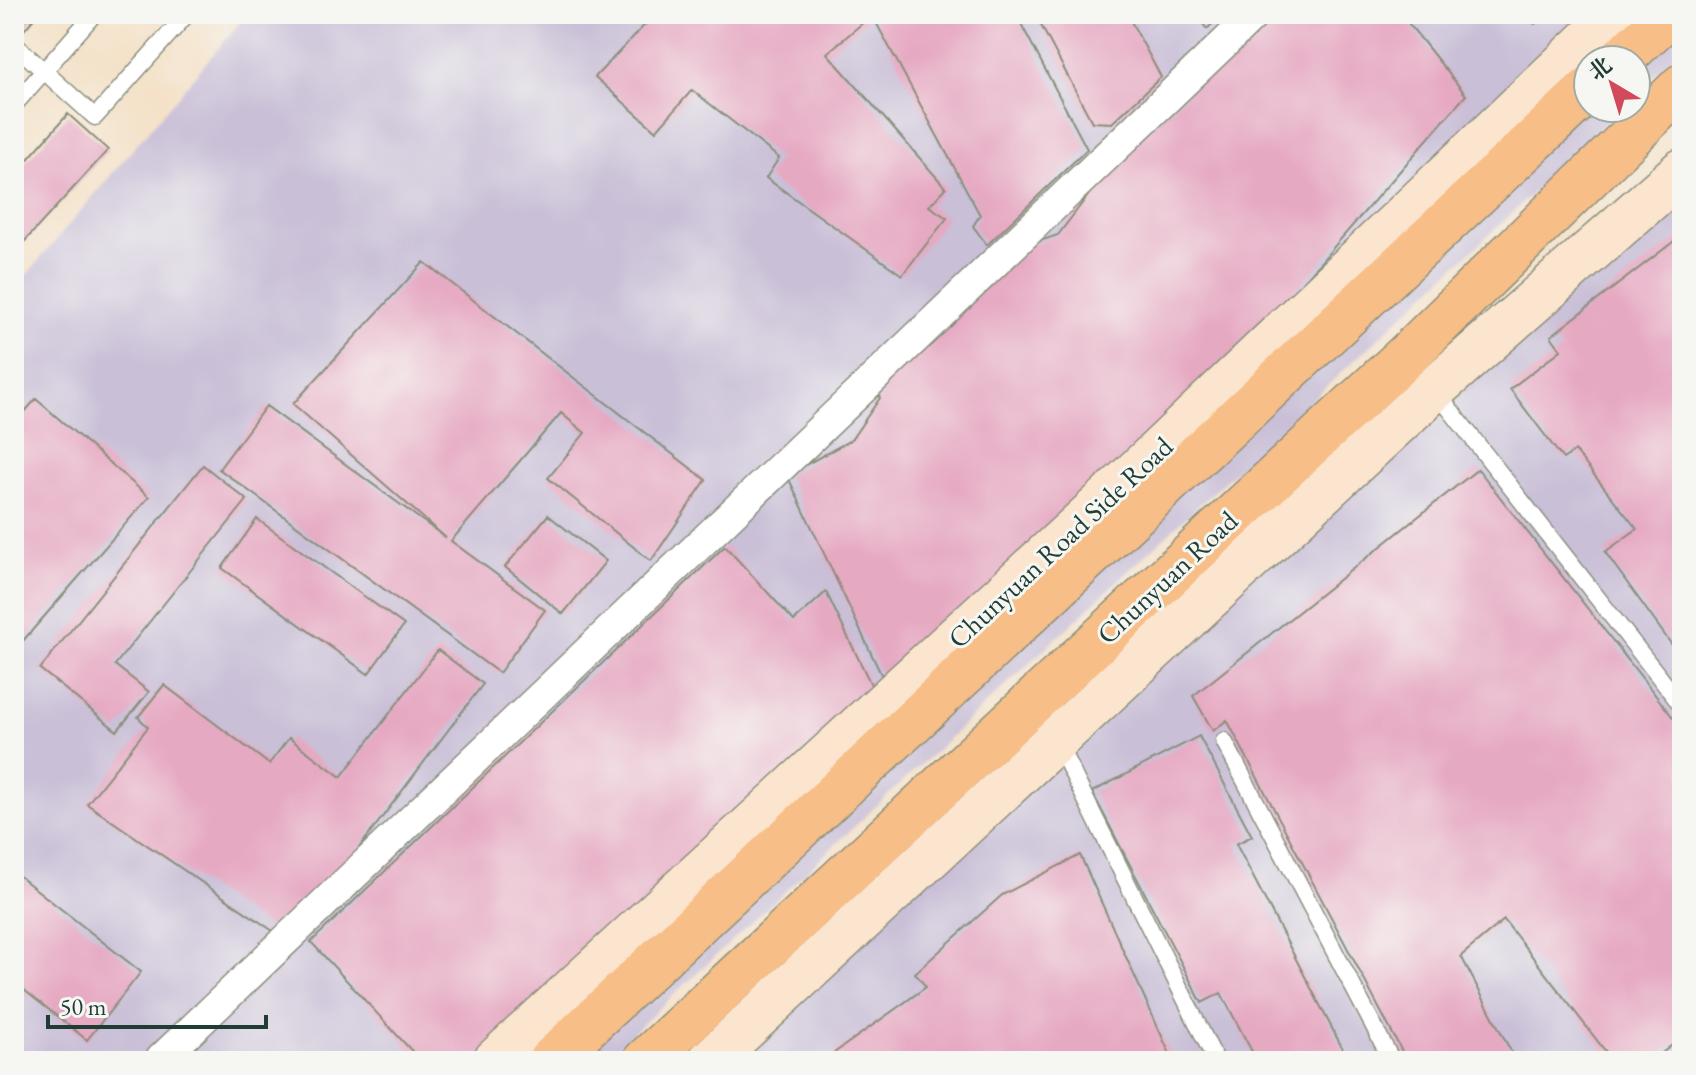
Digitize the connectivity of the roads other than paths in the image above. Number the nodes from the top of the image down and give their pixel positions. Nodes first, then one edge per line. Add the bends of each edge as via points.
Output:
1 (94, 14) edge
2 (187, 14) edge
3 (1255, 14) edge
4 (1616, 14) edge
5 (1670, 14) edge
6 (14, 44) edge
7 (1637, 44) edge
8 (44, 71) junction
9 (1682, 86) edge
10 (14, 105) edge
11 (1572, 105) edge
12 (1680, 178) edge
13 (1421, 372) junction
14 (1682, 706) edge
15 (1046, 720) junction
16 (1224, 741) dead end
17 (159, 1061) edge
18 (495, 1061) edge
19 (550, 1061) edge
20 (645, 1061) edge
21 (710, 1061) edge
22 (1216, 1061) edge
23 (1392, 1061) edge

1 - 8 lane
2 - 8 lane via 95,117
3 - 17 street
4 - 18 street, Chunyuan Road Side Road via 1116,491
5 - 7 main road
6 - 8 lane
8 - 10 lane
9 - 13 main road, Chunyuan Road
11 - 19 main road
12 - 13 street
13 - 14 lane
13 - 15 main road, Chunyuan Road
15 - 20 main road, Chunyuan Road
15 - 21 street
15 - 22 lane
16 - 23 lane

